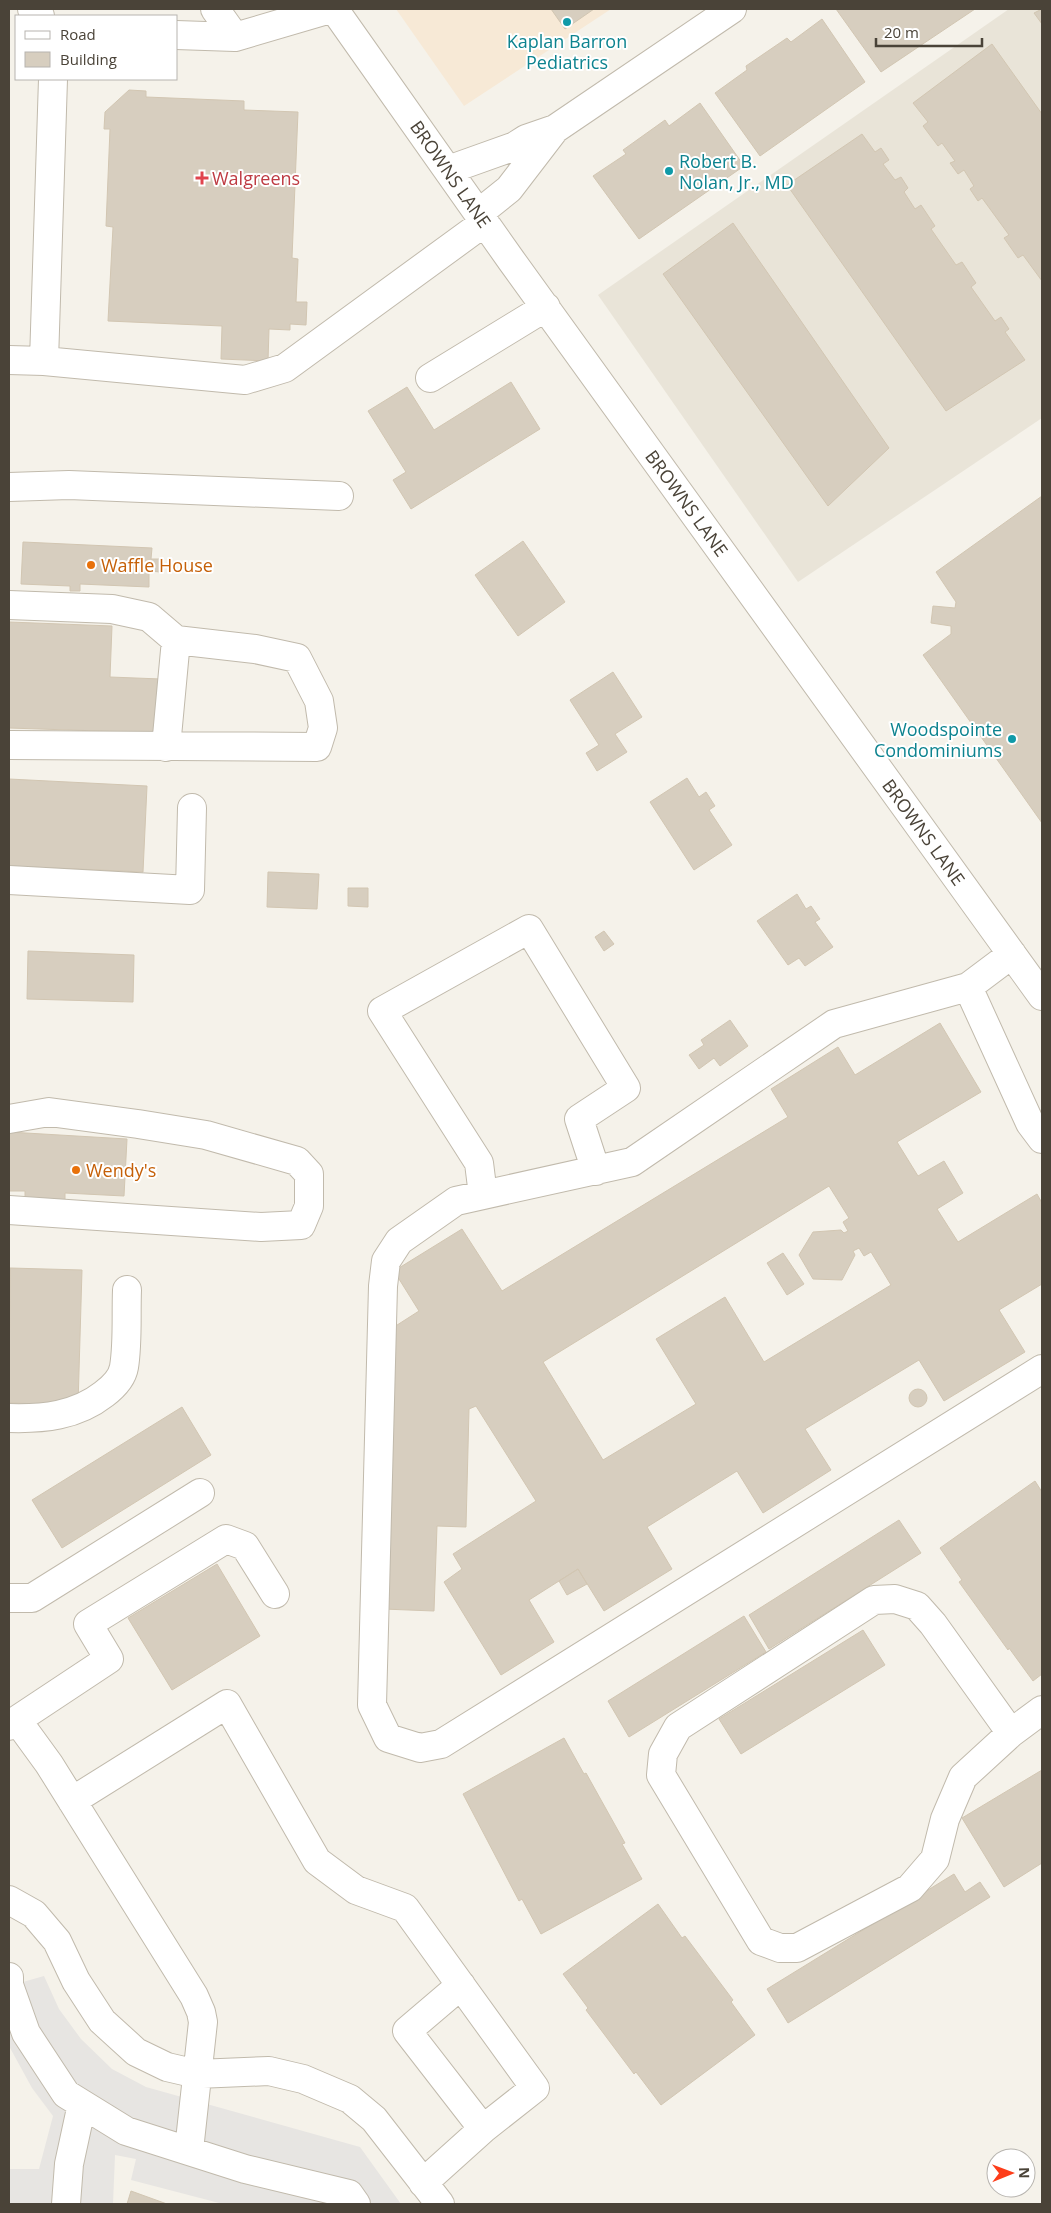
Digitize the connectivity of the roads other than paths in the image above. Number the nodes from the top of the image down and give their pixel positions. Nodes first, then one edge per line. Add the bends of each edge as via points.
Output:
1 (215, 9) edge
2 (332, 9) edge
3 (732, 9) edge
4 (178, 35) edge
5 (235, 37) junction
6 (53, 80) edge
7 (555, 129) junction
8 (448, 170) junction
9 (482, 218) junction
10 (546, 307) junction
11 (9, 360) edge
12 (44, 361) junction
13 (430, 378) dead end
14 (9, 487) edge
15 (339, 496) dead end
16 (9, 605) edge
17 (176, 640) junction
18 (9, 745) edge
19 (166, 747) junction
20 (192, 808) dead end
21 (9, 880) edge
22 (1012, 954) junction
23 (968, 987) junction
24 (1042, 996) edge
25 (9, 1119) edge
26 (1042, 1139) edge
27 (596, 1171) junction
28 (483, 1195) junction
29 (9, 1210) edge
30 (127, 1290) dead end
31 (1042, 1369) edge
32 (9, 1418) edge
33 (200, 1493) dead end
34 (276, 1594) dead end
35 (9, 1598) edge
36 (1042, 1710) edge
37 (13, 1723) edge
38 (1011, 1734) junction
39 (72, 1801) junction
40 (9, 1900) edge
41 (9, 1977) edge
42 (461, 1985) junction
43 (197, 2074) junction
44 (82, 2104) junction
45 (483, 2129) junction
46 (189, 2150) junction
47 (423, 2183) junction
48 (66, 2204) edge
49 (356, 2204) edge
50 (440, 2204) edge

1 - 5 street
2 - 5 street
2 - 8 street, BROWNS LANE
3 - 7 street
4 - 5 street
6 - 12 street
7 - 8 street
7 - 9 street
8 - 9 street, BROWNS LANE
9 - 10 street, BROWNS LANE
9 - 12 street via 285,368 245,380
10 - 13 street
10 - 22 street, BROWNS LANE
11 - 12 street
14 - 15 street via 69,485
16 - 17 street via 112,609 149,617
17 - 19 street
17 - 19 street via 255,649 297,658 319,701 323,728 317,747
18 - 19 street
20 - 21 street via 190,890
22 - 23 street
22 - 24 street, BROWNS LANE
23 - 26 street via 1030,1123
23 - 27 street via 834,1024 632,1162
25 - 29 street via 49,1112 206,1135 266,1151 297,1161 309,1174 309,1206 301,1225 261,1227
27 - 28 street
27 - 28 street via 579,1119 626,1088 529,929 382,1011 479,1163
28 - 31 street via 456,1201 399,1241 386,1261 383,1286 372,1705 388,1738 420,1748 441,1744
30 - 32 street via 124,1369 115,1386 91,1404 71,1413 36,1419
33 - 35 street via 32,1598
34 - 37 street via 245,1546 226,1539 88,1624 109,1659
36 - 38 street
37 - 39 street
38 - 38 street via 963,1777 945,1819 935,1859 910,1888 797,1948 780,1948 761,1941 661,1775 663,1754 678,1727 874,1600 895,1599 917,1606
39 - 42 street via 227,1704 317,1861 356,1890 405,1908
39 - 43 street via 202,2012
40 - 43 street via 34,1914 57,1940 76,1981 102,2021 136,2052 166,2067
41 - 44 street via 9,1986 26,2032 66,2094
42 - 45 street via 536,2088
42 - 45 street via 407,2031
43 - 46 street
43 - 47 street via 269,2071 303,2079 350,2099 374,2119
44 - 46 street via 126,2131
44 - 48 street via 69,2164
45 - 47 street
46 - 49 street via 245,2170 350,2194
47 - 50 street

